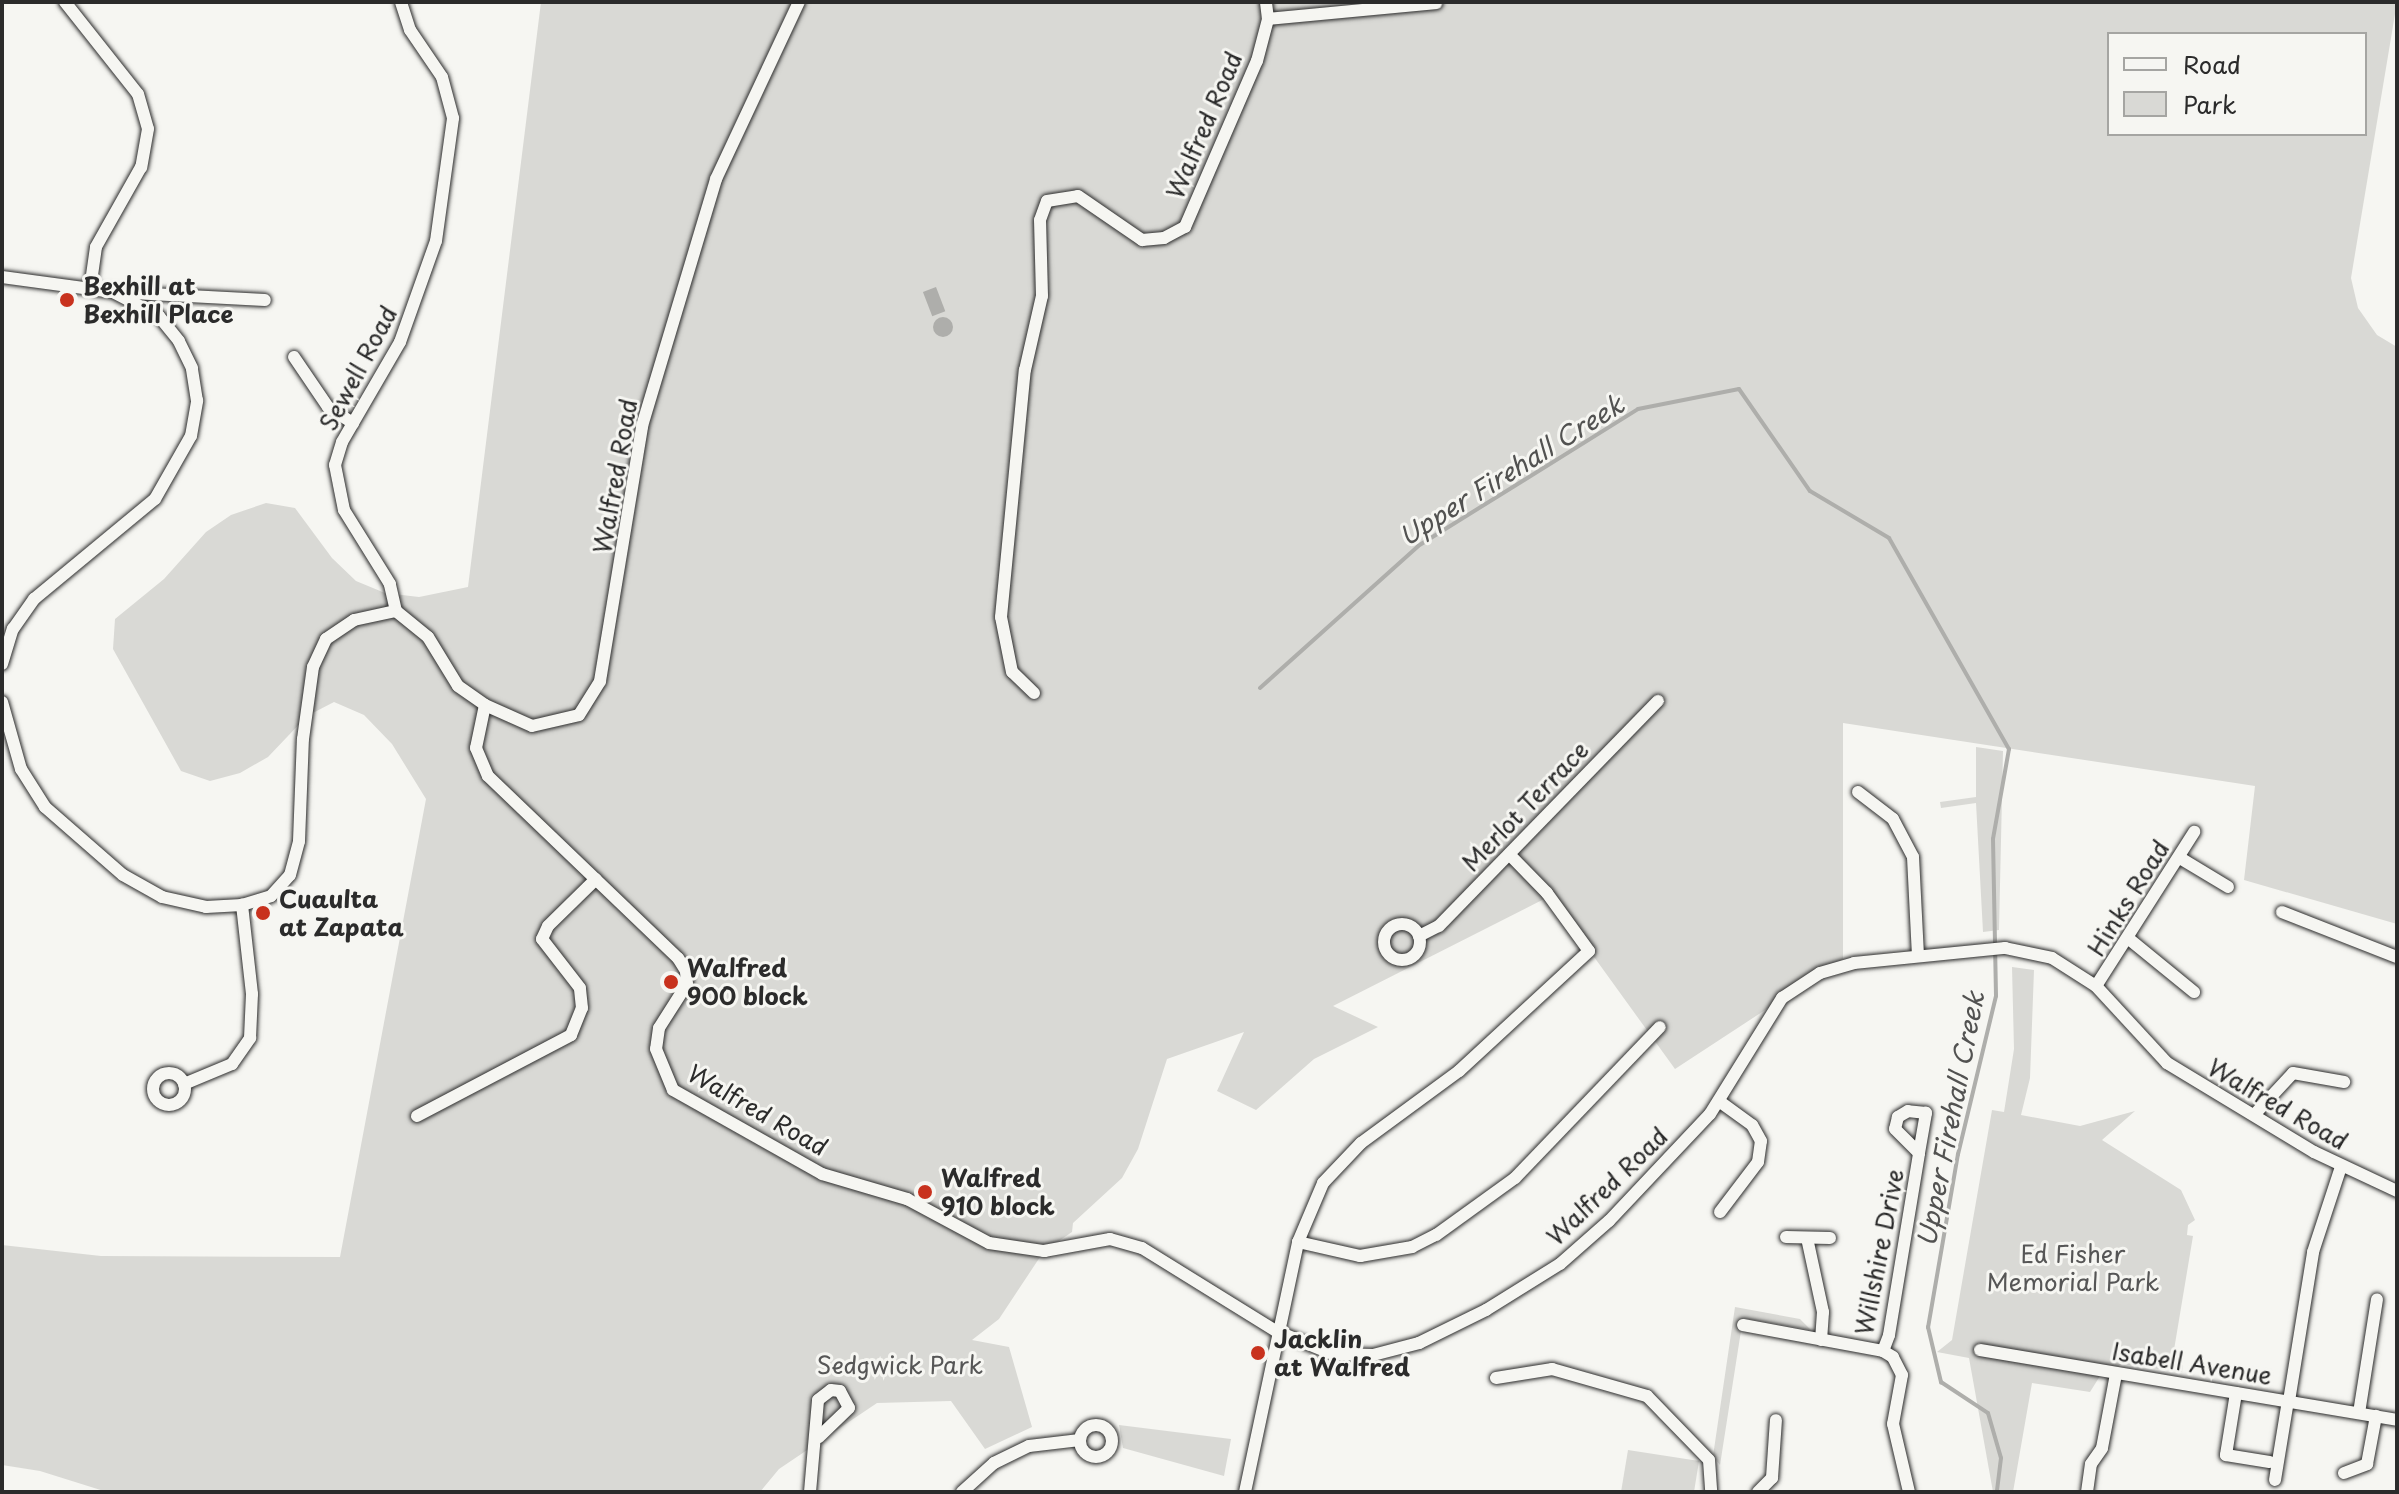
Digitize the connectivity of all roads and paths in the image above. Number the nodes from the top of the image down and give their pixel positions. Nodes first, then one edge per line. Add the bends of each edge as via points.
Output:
1 (65, 2) edge
2 (401, 2) edge
3 (799, 2) edge
4 (1266, 2) edge
5 (1436, 3) edge
6 (1268, 19) junction
7 (2, 277) edge
8 (90, 289) junction
9 (113, 292) junction
10 (265, 300) dead end
11 (294, 357) dead end
12 (353, 423) junction
13 (396, 611) junction
14 (2, 664) edge
15 (1034, 693) dead end
16 (1658, 701) dead end
17 (2, 702) edge
18 (485, 705) junction
19 (1858, 792) dead end
20 (2194, 832) dead end
21 (1509, 854) junction
22 (2180, 858) junction
23 (596, 879) junction
24 (2228, 887) dead end
25 (242, 905) junction
26 (2282, 912) dead end
27 (1419, 936) dead end
28 (2129, 939) junction
29 (1918, 956) junction
30 (2397, 957) edge
31 (2096, 986) junction
32 (2194, 992) dead end
33 (1660, 1027) dead end
34 (2344, 1082) dead end
35 (184, 1084) dead end
36 (1720, 1102) junction
37 (2254, 1115) junction
38 (417, 1116) dead end
39 (1919, 1153) dead end
40 (2341, 1167) junction
41 (2396, 1189) edge
42 (1720, 1212) dead end
43 (1786, 1237) dead end
44 (1807, 1238) junction
45 (1830, 1238) dead end
46 (1298, 1242) junction
47 (2377, 1299) dead end
48 (1743, 1325) dead end
49 (1276, 1331) junction
50 (1821, 1340) junction
51 (1980, 1350) dead end
52 (1883, 1351) junction
53 (2116, 1374) junction
54 (1496, 1378) dead end
55 (2236, 1393) junction
56 (2288, 1401) junction
57 (2359, 1413) junction
58 (2376, 1416) junction
59 (1776, 1420) dead end
60 (2397, 1420) edge
61 (819, 1437) dead end
62 (1080, 1440) dead end
63 (2269, 1462) dead end
64 (2344, 1473) dead end
65 (2275, 1480) dead end
66 (810, 1492) edge
67 (962, 1492) edge
68 (1245, 1492) edge
69 (1711, 1492) edge
70 (1718, 1492) edge
71 (1758, 1492) edge
72 (1909, 1492) edge
73 (2087, 1492) edge

1 - 8 street via 138,94 148,129 141,167 96,247
2 - 12 street, Sewell Road via 410,30 442,77 453,118 436,241 422,289 400,342
3 - 18 street, Walfred Road via 716,179 642,426 600,681 579,715 532,726
4 - 6 street, Walfred Road
5 - 6 street
6 - 15 street, Walfred Road via 1257,61 1185,227 1164,238 1142,240 1078,196 1047,201 1040,220 1042,296 1025,370 1001,617 1012,672
7 - 8 street
8 - 9 street
9 - 10 street
9 - 14 street via 159,316 179,341 192,368 197,401 191,436 155,499 34,599 13,629
11 - 12 street via 328,407
12 - 13 street, Sewell Road via 335,465 335,487 390,584
13 - 18 street via 428,637 458,686
13 - 25 street via 354,620 326,639 313,667 303,739 299,841 290,875 271,896
16 - 21 street, Merlot Terrace
17 - 25 street via 21,769 45,807 123,875 162,897 206,907
18 - 23 street, Walfred Road via 476,748 488,776
19 - 29 street via 1893,819 1913,857
20 - 22 street, Hinks Road
21 - 27 street, Merlot Terrace via 1439,926
21 - 46 street via 1547,893 1589,951 1440,1088 1340,1161 1309,1208
22 - 24 street
22 - 28 street, Hinks Road
23 - 38 street via 548,926 542,939 580,988 582,1008 571,1035
23 - 49 street, Walfred Road via 686,971 687,984 659,1028 656,1049 673,1090 822,1174 907,1199 989,1243 1044,1251 1110,1239 1142,1248
25 - 35 street via 252,994 250,1038 232,1064
26 - 30 street
28 - 31 street, Hinks Road
28 - 32 street
29 - 31 street, Walfred Road via 2024,950 2068,965
29 - 36 street, Walfred Road via 1854,963 1792,989 1774,1008
31 - 37 street, Walfred Road via 2156,1054
33 - 46 street via 1523,1170 1436,1235 1412,1247 1360,1256
34 - 37 street via 2293,1073
36 - 42 street via 1752,1125 1761,1141 1758,1162
36 - 49 street, Walfred Road via 1581,1247 1474,1316 1419,1343 1354,1357 1316,1350
37 - 40 street, Walfred Road
39 - 52 street, Willshire Drive
40 - 41 street, Walfred Road
40 - 56 street via 2313,1252
43 - 44 street
44 - 45 street
44 - 50 street via 1823,1312
46 - 49 street
47 - 57 street
48 - 50 street
49 - 68 street
50 - 52 street
51 - 53 street, Isabell Avenue
52 - 72 street, Willshire Drive via 1893,1357 1902,1375 1893,1424
53 - 55 street, Isabell Avenue
53 - 73 street via 2102,1448 2091,1464
54 - 69 street via 1552,1369 1647,1396 1709,1460
55 - 56 street, Isabell Avenue
55 - 63 street via 2226,1455
56 - 57 street, Isabell Avenue
56 - 65 street
57 - 58 street, Isabell Avenue
58 - 60 street, Isabell Avenue
58 - 64 street via 2367,1464
59 - 71 street via 1772,1478
61 - 66 street
62 - 67 street via 1029,1446 994,1463
69 - 70 street

